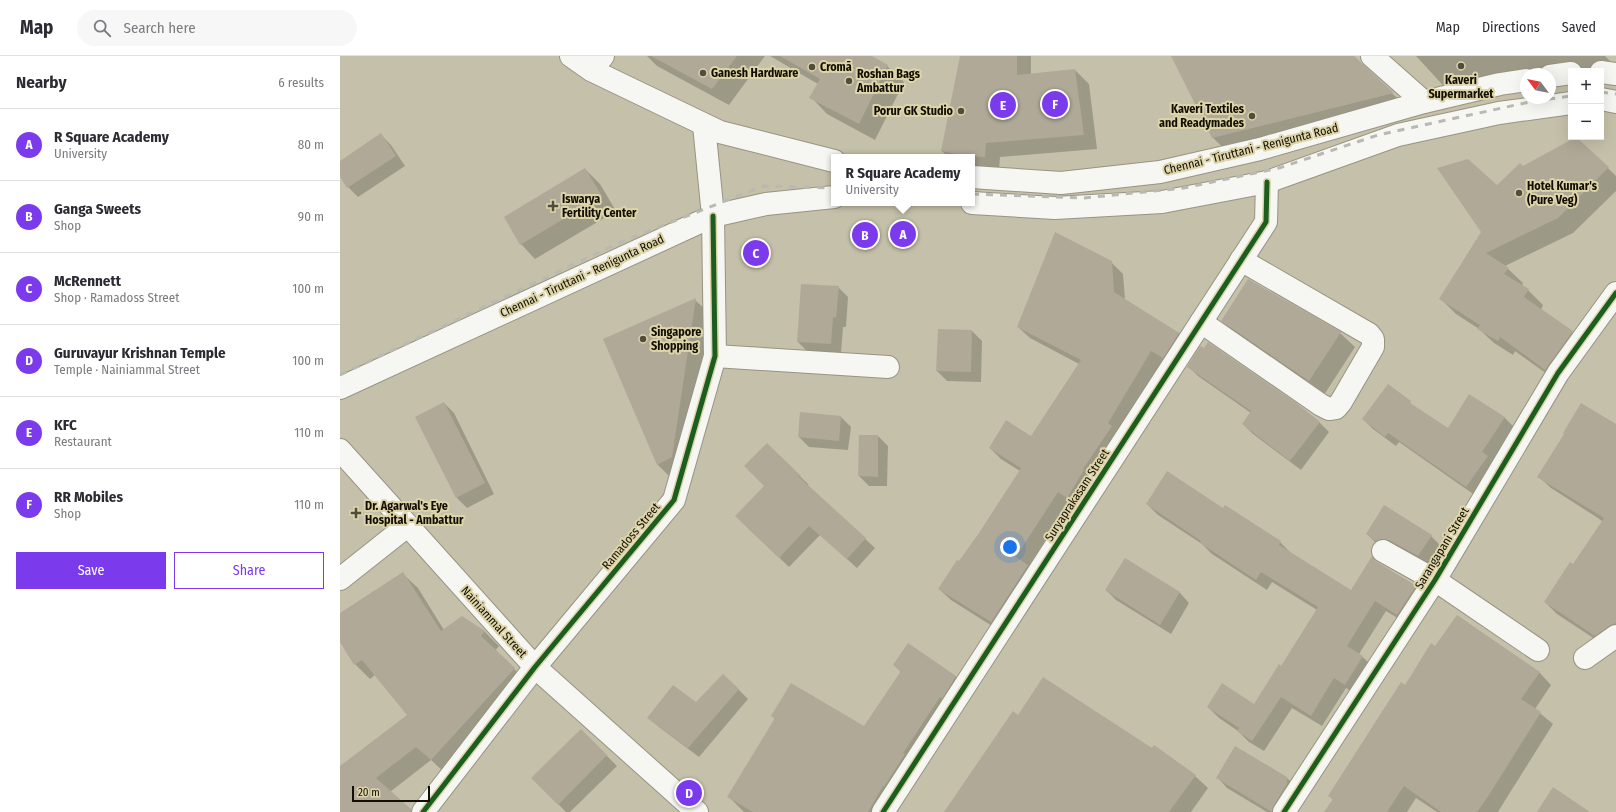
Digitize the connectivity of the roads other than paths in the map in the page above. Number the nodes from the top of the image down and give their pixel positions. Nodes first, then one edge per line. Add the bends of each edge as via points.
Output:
1 (571, 56) edge
2 (1372, 56) edge
3 (597, 63) edge
4 (1604, 72) edge
5 (1568, 73) edge
6 (1616, 74) edge
7 (1556, 75) edge
8 (1520, 81) edge
9 (1604, 100) edge
10 (1424, 102) junction
11 (1616, 102) edge
12 (1568, 103) edge
13 (704, 125) junction
14 (831, 160) edge
15 (975, 177) edge
16 (1267, 182) junction
17 (831, 197) edge
18 (975, 203) edge
19 (713, 216) junction
20 (1241, 260) junction
21 (1616, 293) edge
22 (1201, 322) junction
23 (715, 356) junction
24 (888, 367) dead end
25 (340, 388) edge
26 (340, 450) edge
27 (407, 526) junction
28 (1383, 551) dead end
29 (340, 579) edge
30 (1435, 580) junction
31 (1616, 636) edge
32 (1538, 650) dead end
33 (1585, 658) dead end
34 (535, 667) junction
35 (423, 812) edge
36 (697, 812) edge
37 (883, 812) edge
38 (1284, 812) edge

1 - 3 main road
2 - 10 main road
3 - 13 main road
4 - 6 main road
5 - 7 main road
8 - 10 main road, Chennai - Tiruttani - Renigunta Road
9 - 11 main road
10 - 15 main road, Chennai - Tiruttani - Renigunta Road via 1260,149 1160,172 1061,183
12 - 16 main road via 1499,113 1398,135
13 - 14 main road via 720,132
13 - 19 main road, Ramadoss Street
16 - 18 main road via 1162,202 1054,208
16 - 20 main road, Suryaprakasam Street via 1266,222
17 - 19 main road, Chennai - Tiruttani - Renigunta Road via 766,204
19 - 23 main road, Ramadoss Street
19 - 25 main road, Chennai - Tiruttani - Renigunta Road
20 - 22 main road, Suryaprakasam Street
20 - 22 main road via 1369,334 1373,339 1373,347 1340,402 1336,408 1329,409 1321,405
21 - 30 main road, Sarangapani Street via 1558,373
22 - 37 main road, Suryaprakasam Street
23 - 24 main road
23 - 34 main road, Ramadoss Street via 674,500
26 - 27 main road, Nainiammal Street
27 - 29 main road
27 - 34 main road, Nainiammal Street
28 - 30 main road
30 - 32 main road
30 - 38 main road, Sarangapani Street
31 - 33 main road
34 - 35 main road, Ramadoss Street
34 - 36 main road, Nainiammal Street

